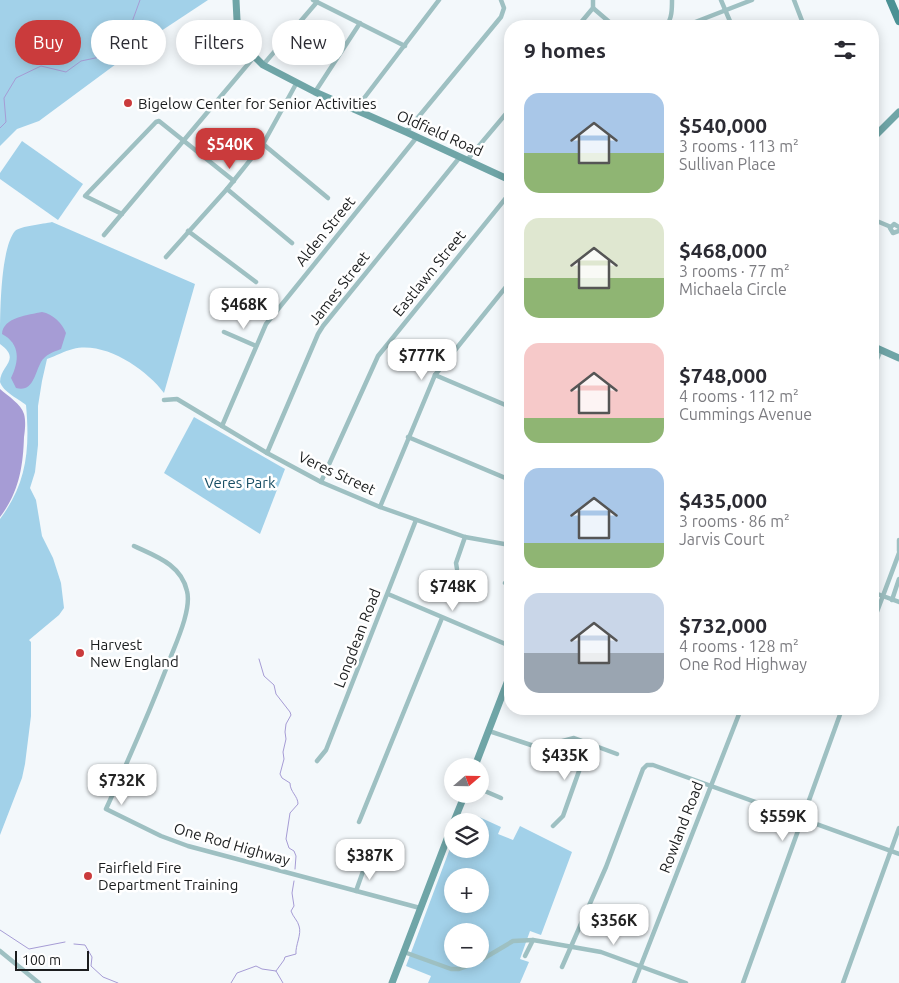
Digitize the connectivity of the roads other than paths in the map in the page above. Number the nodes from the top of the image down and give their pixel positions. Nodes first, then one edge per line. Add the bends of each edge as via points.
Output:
1 (236, 0) edge
2 (439, 0) edge
3 (501, 0) edge
4 (593, 0) edge
5 (672, 0) edge
6 (721, 0) edge
7 (752, 0) edge
8 (794, 0) edge
9 (890, 0) edge
10 (315, 1) edge
11 (593, 8) junction
12 (726, 11) junction
13 (238, 20) edge
14 (583, 20) edge
15 (607, 20) edge
16 (669, 20) edge
17 (701, 20) edge
18 (730, 20) edge
19 (802, 20) edge
20 (899, 20) edge
21 (360, 23) junction
22 (405, 46) junction
23 (247, 65) edge
24 (263, 65) joint
25 (296, 84) junction
26 (315, 92) junction
27 (355, 110) junction
28 (899, 112) edge
29 (504, 115) edge
30 (406, 132) junction
31 (879, 132) edge
32 (417, 137) junction
33 (184, 141) junction
34 (263, 144) junction
35 (460, 157) junction
36 (467, 160) junction
37 (504, 177) edge
38 (234, 181) junction
39 (227, 190) junction
40 (328, 198) dead end
41 (504, 200) edge
42 (122, 214) junction
43 (879, 222) edge
44 (891, 227) junction
45 (899, 227) edge
46 (188, 231) junction
47 (899, 231) edge
48 (104, 235) dead end
49 (292, 242) dead end
50 (166, 257) dead end
51 (256, 282) dead end
52 (504, 289) edge
53 (224, 332) dead end
54 (256, 346) junction
55 (881, 350) joint
56 (879, 354) edge
57 (899, 358) edge
58 (435, 375) junction
59 (164, 400) dead end
60 (504, 404) edge
61 (222, 426) junction
62 (408, 437) junction
63 (267, 453) junction
64 (504, 477) edge
65 (321, 482) junction
66 (380, 507) junction
67 (416, 520) junction
68 (465, 537) junction
69 (899, 540) edge
70 (504, 545) edge
71 (134, 546) dead end
72 (899, 552) edge
73 (457, 569) dead end
74 (899, 579) edge
75 (388, 594) junction
76 (879, 595) edge
77 (883, 596) junction
78 (892, 600) junction
79 (899, 602) edge
80 (879, 607) edge
81 (442, 618) junction
82 (504, 644) edge
83 (504, 691) edge
84 (739, 715) edge
85 (840, 715) edge
86 (489, 730) junction
87 (589, 743) junction
88 (617, 754) dead end
89 (478, 758) edge
90 (317, 762) dead end
91 (710, 786) junction
92 (489, 793) edge
93 (501, 798) dead end
94 (802, 819) junction
95 (360, 822) dead end
96 (553, 826) dead end
97 (899, 828) edge
98 (444, 846) edge
99 (890, 851) junction
100 (899, 854) edge
101 (366, 864) dead end
102 (356, 891) junction
103 (420, 908) junction
104 (533, 940) junction
105 (571, 946) junction
106 (0, 951) edge
107 (404, 952) junction
108 (525, 956) dead end
109 (562, 967) dead end
110 (640, 967) junction
111 (39, 983) edge
112 (392, 983) edge
113 (634, 983) edge
114 (686, 983) edge
115 (743, 983) edge
116 (844, 983) edge

1 - 13 street, Oldfield Road
2 - 22 street
3 - 30 street via 504,8 501,17
4 - 11 street
5 - 16 street
6 - 12 street
7 - 12 street
8 - 19 street
9 - 20 main road
10 - 21 street
10 - 24 street
11 - 14 street
11 - 15 street
12 - 17 street
12 - 18 street
21 - 22 street
21 - 26 street
22 - 27 street
23 - 33 street
24 - 25 street, Oldfield Road
25 - 26 street, Oldfield Road
25 - 34 street
26 - 27 street, Oldfield Road
27 - 30 street, Oldfield Road
28 - 31 street
29 - 36 street
30 - 32 street, Oldfield Road
32 - 35 street, Oldfield Road
32 - 54 street, Alden Street via 278,307
33 - 38 street
33 - 42 street
33 - 42 street via 159,121 154,123 85,196
34 - 38 street
34 - 40 street
35 - 36 street, Oldfield Road
35 - 63 street, James Street via 323,326
36 - 37 street, Oldfield Road
38 - 39 street
39 - 46 street
39 - 49 street
41 - 65 street, Eastlawn Street via 378,356
42 - 48 street
43 - 44 street
44 - 45 street via 894,224
44 - 47 street via 892,232
46 - 50 street
46 - 51 street
52 - 58 street
53 - 54 street
54 - 61 street, Alden Street
55 - 56 street
55 - 57 street
58 - 60 street
58 - 62 street
59 - 61 street, Veres Street via 177,399
61 - 63 street, Veres Street
62 - 64 street
62 - 66 street
63 - 65 street, Veres Street
65 - 66 street, Veres Street
66 - 67 street, Veres Street
67 - 68 street, Veres Street
67 - 75 street, Longdean Road
68 - 70 street, Veres Street
68 - 73 street
69 - 72 street
71 - 102 street, One Rod Highway via 167,562 177,571 188,592 188,606 151,708 106,809 188,846
72 - 77 street
74 - 78 street
75 - 81 street
75 - 90 street, Longdean Road via 326,750
76 - 77 street
77 - 78 street
77 - 80 street
78 - 79 street
81 - 82 street
81 - 95 street
83 - 86 street
84 - 91 street, Rowland Road
85 - 94 street
86 - 87 street via 534,746 570,738
86 - 89 street
87 - 88 street
87 - 96 street via 563,816
91 - 94 street
91 - 105 street via 653,765 643,769 606,867
91 - 110 street, Rowland Road
92 - 93 street
94 - 99 street
94 - 115 street
97 - 99 street
98 - 103 street
99 - 100 street
99 - 116 street
101 - 102 street
102 - 103 street, One Rod Highway
103 - 107 street
104 - 105 street
104 - 107 street via 513,941 480,962 451,969
104 - 108 street
105 - 109 street
105 - 110 street via 601,952
106 - 111 street
107 - 112 street
110 - 113 street, Rowland Road
110 - 114 street

